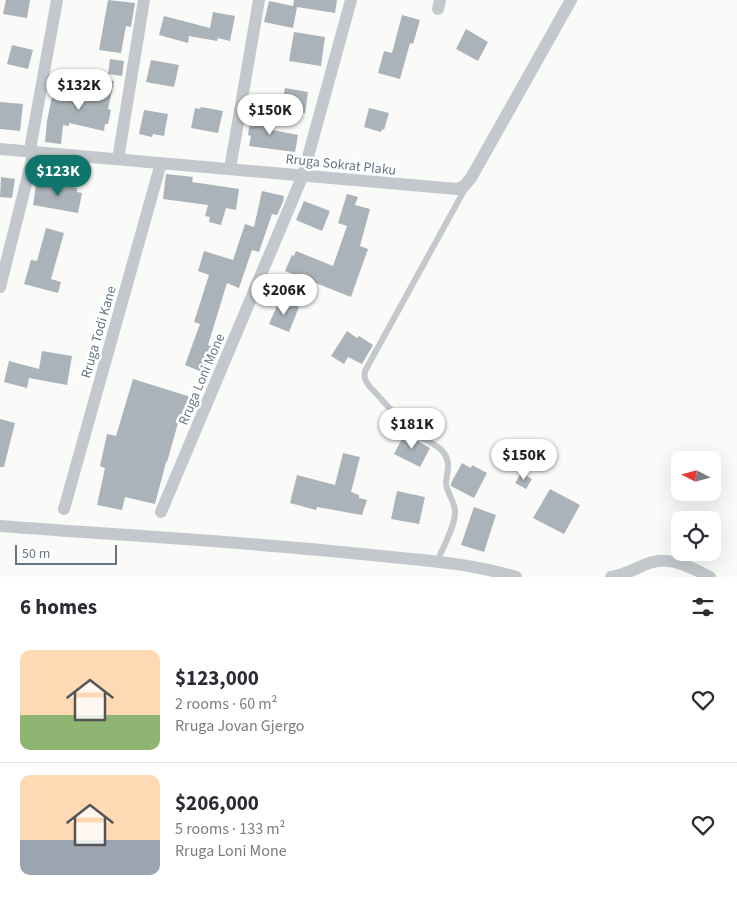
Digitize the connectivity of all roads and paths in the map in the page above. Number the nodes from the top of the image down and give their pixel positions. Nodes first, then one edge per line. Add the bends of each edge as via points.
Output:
1 (57, 0) edge
2 (144, 0) edge
3 (259, 0) edge
4 (351, 0) edge
5 (571, 0) edge
6 (0, 149) edge
7 (32, 152) junction
8 (118, 159) junction
9 (161, 163) junction
10 (230, 169) junction
11 (303, 175) junction
12 (471, 178) junction
13 (0, 287) edge
14 (64, 509) dead end
15 (161, 512) dead end
16 (0, 526) edge
17 (437, 562) junction
18 (516, 577) edge
19 (611, 577) edge
20 (710, 577) edge

1 - 7 street
2 - 8 street
3 - 10 street
4 - 11 street, Rruga Loni Mone
5 - 12 street
6 - 7 street, Rruga Sokrat Plaku
7 - 8 street, Rruga Sokrat Plaku
7 - 13 street
8 - 9 street, Rruga Sokrat Plaku
9 - 10 street, Rruga Sokrat Plaku
9 - 14 street, Rruga Todi Kane
10 - 11 street, Rruga Sokrat Plaku
11 - 12 street, Rruga Sokrat Plaku via 448,190 464,186
11 - 15 street, Rruga Loni Mone
12 - 17 lane via 364,376 364,380 413,431 443,451 447,458 446,483 456,512
16 - 17 street via 298,548
17 - 18 street
19 - 20 street via 630,573 654,561 668,560

